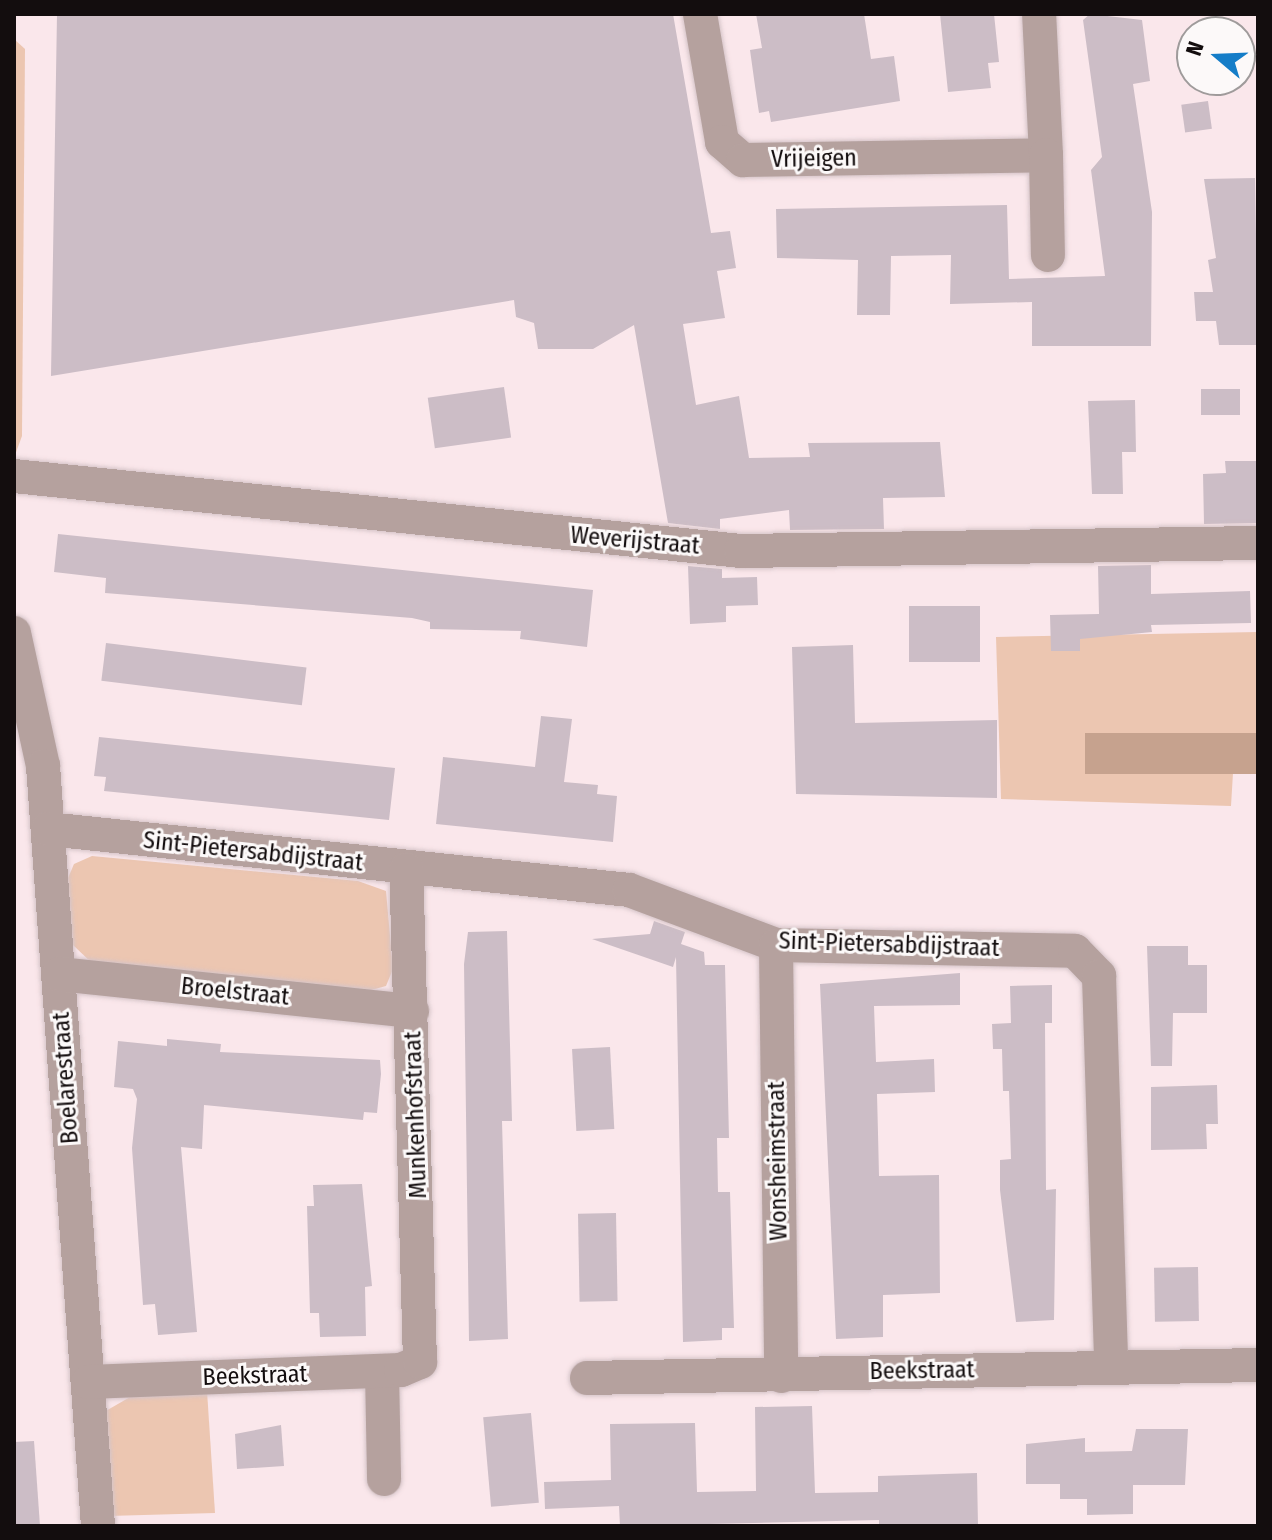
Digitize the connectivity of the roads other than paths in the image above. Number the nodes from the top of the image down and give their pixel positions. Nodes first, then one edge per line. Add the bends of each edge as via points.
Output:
1 (700, 14) edge
2 (1039, 14) edge
3 (1046, 155) junction
4 (1048, 255) dead end
5 (14, 476) edge
6 (1258, 543) edge
7 (14, 633) edge
8 (48, 829) junction
9 (406, 869) junction
10 (776, 945) junction
11 (59, 974) junction
12 (412, 1011) junction
13 (420, 1362) joint
14 (1258, 1365) edge
15 (1111, 1368) junction
16 (382, 1371) junction
17 (781, 1376) junction
18 (587, 1378) dead end
19 (88, 1382) junction
20 (384, 1479) dead end
21 (98, 1526) edge

1 - 3 street, Vrijeigen via 730,156
2 - 3 street
3 - 4 street
5 - 6 street, Weverijstraat via 741,551
7 - 8 street, Boelarestraat via 43,766
8 - 9 street, Sint-Pietersabdijstraat
8 - 11 street, Boelarestraat
9 - 10 street, Sint-Pietersabdijstraat via 629,890
9 - 12 street, Munkenhofstraat
10 - 15 street, Sint-Pietersabdijstraat via 1075,951 1099,976
10 - 17 street, Wonsheimstraat
11 - 12 street, Broelstraat
11 - 19 street, Boelarestraat
12 - 13 street, Munkenhofstraat
13 - 16 street, Beekstraat
14 - 15 street, Beekstraat
15 - 17 street, Beekstraat
16 - 19 street, Beekstraat
16 - 20 street
17 - 18 street, Beekstraat
19 - 21 street, Boelarestraat

